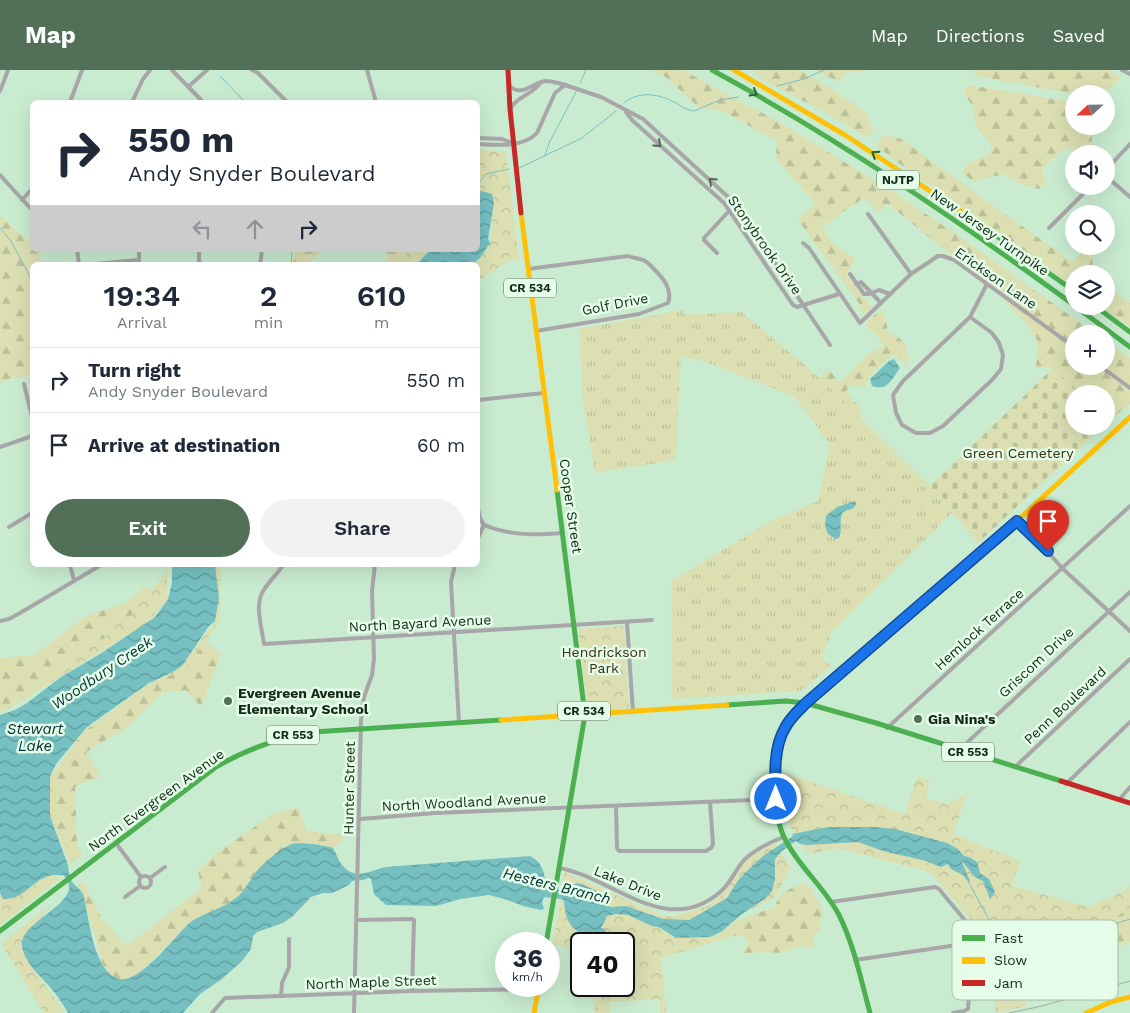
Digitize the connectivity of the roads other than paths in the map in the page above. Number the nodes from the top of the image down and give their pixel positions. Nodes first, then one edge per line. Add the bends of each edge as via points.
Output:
1 (82, 70) edge
2 (150, 70) edge
3 (172, 70) edge
4 (207, 70) edge
5 (252, 70) edge
6 (367, 70) edge
7 (508, 70) edge
8 (712, 70) edge
9 (734, 70) edge
10 (1122, 70) edge
11 (0, 71) edge
12 (8, 72) edge
13 (1130, 74) edge
14 (508, 82) junction
15 (541, 82) junction
16 (570, 86) junction
17 (188, 87) junction
18 (0, 91) edge
19 (71, 100) edge
20 (133, 100) edge
21 (201, 100) edge
22 (284, 100) edge
23 (375, 100) edge
24 (510, 109) junction
25 (624, 110) junction
26 (480, 138) edge
27 (512, 143) junction
28 (480, 144) edge
29 (1130, 144) edge
30 (1115, 160) edge
31 (0, 176) edge
32 (1115, 184) edge
33 (30, 191) edge
34 (1082, 195) edge
35 (1130, 197) edge
36 (22, 200) junction
37 (30, 208) edge
38 (729, 211) junction
39 (868, 214) dead end
40 (1049, 228) dead end
41 (803, 243) dead end
42 (717, 253) dead end
43 (528, 269) junction
44 (850, 274) dead end
45 (911, 274) junction
46 (987, 284) junction
47 (1065, 285) edge
48 (839, 294) junction
49 (870, 294) junction
50 (890, 294) junction
51 (1065, 300) edge
52 (881, 303) junction
53 (802, 305) junction
54 (1086, 315) edge
55 (1107, 315) edge
56 (970, 318) junction
57 (536, 331) junction
58 (1130, 332) edge
59 (1065, 340) edge
60 (830, 345) dead end
61 (1130, 347) edge
62 (1112, 375) edge
63 (24, 384) dead end
64 (1130, 388) edge
65 (544, 393) junction
66 (480, 400) edge
67 (30, 409) edge
68 (1129, 421) edge
69 (30, 437) edge
70 (0, 447) edge
71 (1130, 506) edge
72 (30, 514) edge
73 (480, 518) edge
74 (1017, 521) junction
75 (484, 525) junction
76 (10, 527) dead end
77 (563, 532) junction
78 (480, 534) edge
79 (71, 567) edge
80 (97, 567) edge
81 (281, 567) edge
82 (375, 567) edge
83 (455, 567) edge
84 (1062, 568) junction
85 (74, 580) junction
86 (1130, 592) edge
87 (1108, 612) junction
88 (652, 620) dead end
89 (0, 621) edge
90 (627, 623) junction
91 (575, 626) junction
92 (453, 632) junction
93 (1130, 632) edge
94 (374, 638) junction
95 (1130, 659) edge
96 (806, 703) junction
97 (633, 712) junction
98 (585, 715) junction
99 (1130, 722) edge
100 (459, 723) junction
101 (887, 728) junction
102 (361, 729) junction
103 (959, 750) junction
104 (1015, 767) junction
105 (1066, 784) junction
106 (1130, 787) edge
107 (776, 799) junction
108 (1119, 800) junction
109 (710, 802) junction
110 (1130, 804) edge
111 (616, 806) junction
112 (570, 808) junction
113 (360, 819) junction
114 (784, 838) junction
115 (116, 842) junction
116 (165, 867) dead end
117 (559, 868) junction
118 (141, 877) junction
119 (150, 878) junction
120 (140, 886) junction
121 (125, 897) dead end
122 (831, 902) junction
123 (357, 920) junction
124 (964, 920) edge
125 (0, 931) edge
126 (548, 932) edge
127 (289, 939) dead end
128 (952, 946) edge
129 (855, 960) junction
130 (495, 989) edge
131 (412, 991) junction
132 (354, 993) junction
133 (281, 996) junction
134 (537, 997) edge
135 (1130, 997) edge
136 (969, 1000) edge
137 (212, 1013) edge
138 (354, 1013) edge
139 (534, 1013) edge
140 (870, 1013) edge
141 (953, 1013) edge
142 (1086, 1013) edge

1 - 19 street
2 - 20 street
3 - 17 street
4 - 17 street
5 - 22 street
6 - 23 street
7 - 14 main road, Cooper Street / CR 534
8 -> 51 main road, New Jersey Turnpike / NJTP via 891,176
47 -> 9 main road, New Jersey Turnpike / NJTP via 846,135
10 - 13 street
11 - 12 street
12 - 18 street
14 - 15 street, Stonybrook Drive via 511,88 519,91
14 - 24 main road, Cooper Street / CR 534
15 - 16 street, Stonybrook Drive
15 - 24 street
16 - 25 street, Stonybrook Drive via 601,97
16 - 27 street via 565,85 555,93 533,137
17 - 21 street
24 - 27 main road, Cooper Street / CR 534
25 -> 38 street, Stonybrook Drive
53 -> 25 street, Stonybrook Drive via 737,206 644,119
26 - 27 street via 502,138
27 - 28 street
27 - 43 main road, Cooper Street / CR 534
29 - 30 street
31 - 36 street
32 - 35 street
33 - 36 street
34 - 40 street
36 - 37 street
38 - 42 street via 704,238
38 - 53 street, Stonybrook Drive via 789,299 796,307
39 - 45 street
41 - 48 street
43 - 57 main road, Cooper Street / CR 534
43 - 57 street, Golf Drive via 628,256 644,260 665,281 669,292 668,303 639,314
44 - 49 street via 856,284 863,283
45 - 46 street, Erickson Lane via 943,256 954,260
45 - 50 street, Erickson Lane
46 - 56 street
46 - 59 street, Erickson Lane
48 - 52 street, Erickson Lane via 860,323
48 - 53 street
49 - 50 street via 879,290
49 - 52 street
50 - 52 street, Erickson Lane
53 - 60 street, Stonybrook Drive
54 - 61 main road, New Jersey Turnpike / NJTP
55 - 58 main road
56 - 56 street via 904,380 894,395 896,413 902,425 916,433 930,433 943,426 1001,369 1003,355 1000,343 992,333
57 - 65 main road, Cooper Street / CR 534
62 - 64 street
63 - 67 street
65 - 66 street
65 - 77 main road, Cooper Street / CR 534
68 - 74 main road
69 - 70 street
71 - 84 street, Hemlock Terrace
72 - 76 street
73 - 75 street
74 - 84 street
74 - 96 main road
75 - 77 street via 514,534
75 - 78 street
77 - 91 main road, Cooper Street / CR 534
79 - 85 street
80 - 85 street
81 - 94 street, North Bayard Avenue via 259,601 265,644
82 - 94 street, Hunter Street via 372,591
83 - 92 street via 451,582
84 - 87 street
84 - 101 street, Hemlock Terrace
85 - 89 street via 20,613
86 - 87 street, Griscom Drive
87 - 93 street
87 - 103 street, Griscom Drive
88 - 90 street, North Bayard Avenue
90 - 91 street, North Bayard Avenue
90 - 97 street
91 - 92 street, North Bayard Avenue
91 - 98 main road, Cooper Street / CR 534
92 - 94 street, North Bayard Avenue
92 - 100 street
94 - 102 street, Hunter Street via 372,675 364,697
95 - 104 street, Penn Boulevard
96 - 97 main road, CR 553 via 786,701
96 - 101 main road, CR 553
96 - 107 main road via 793,716 782,735 777,755
97 - 98 main road, CR 553
98 - 100 main road, North Evergreen Avenue / CR 553
98 - 112 main road, Cooper Street / CR 534
99 - 105 street
100 - 102 main road, North Evergreen Avenue / CR 553
101 - 103 main road, CR 553
102 - 113 street, Hunter Street
102 - 115 main road, North Evergreen Avenue / CR 553 via 283,736 247,750 216,767
103 - 104 main road, CR 553
104 - 105 main road, CR 553
105 - 108 main road, CR 553
106 - 108 street
107 - 109 street, North Woodland Avenue
107 - 114 main road via 776,815
108 - 110 main road, CR 553
109 - 111 street, North Woodland Avenue
109 - 111 street via 713,844 706,851 620,851 617,848
111 - 112 street, North Woodland Avenue
112 - 113 street, North Woodland Avenue via 435,812
112 - 117 main road, Cooper Street / CR 534
113 - 123 street, Hunter Street
114 - 117 street, Lake Drive via 745,859 718,895 696,906 672,910 626,896
114 - 122 main road
115 - 118 street
115 - 125 main road, North Evergreen Avenue / CR 553
116 - 119 street
117 - 126 main road, Cooper Street / CR 534
118 - 119 street
118 - 120 street
119 - 120 street via 148,887
120 - 121 street
122 - 124 street via 935,887
122 - 129 main road via 840,917
123 - 131 street via 414,920
123 - 132 street, Hunter Street
127 - 133 street via 289,967
128 - 129 street
129 - 140 main road
130 - 131 street, North Maple Street
131 - 132 street, North Maple Street
132 - 133 street, North Maple Street
132 - 138 street, Hunter Street
133 - 137 street, North Maple Street via 225,998
134 - 139 main road
135 - 142 main road
136 - 141 street via 968,1009

